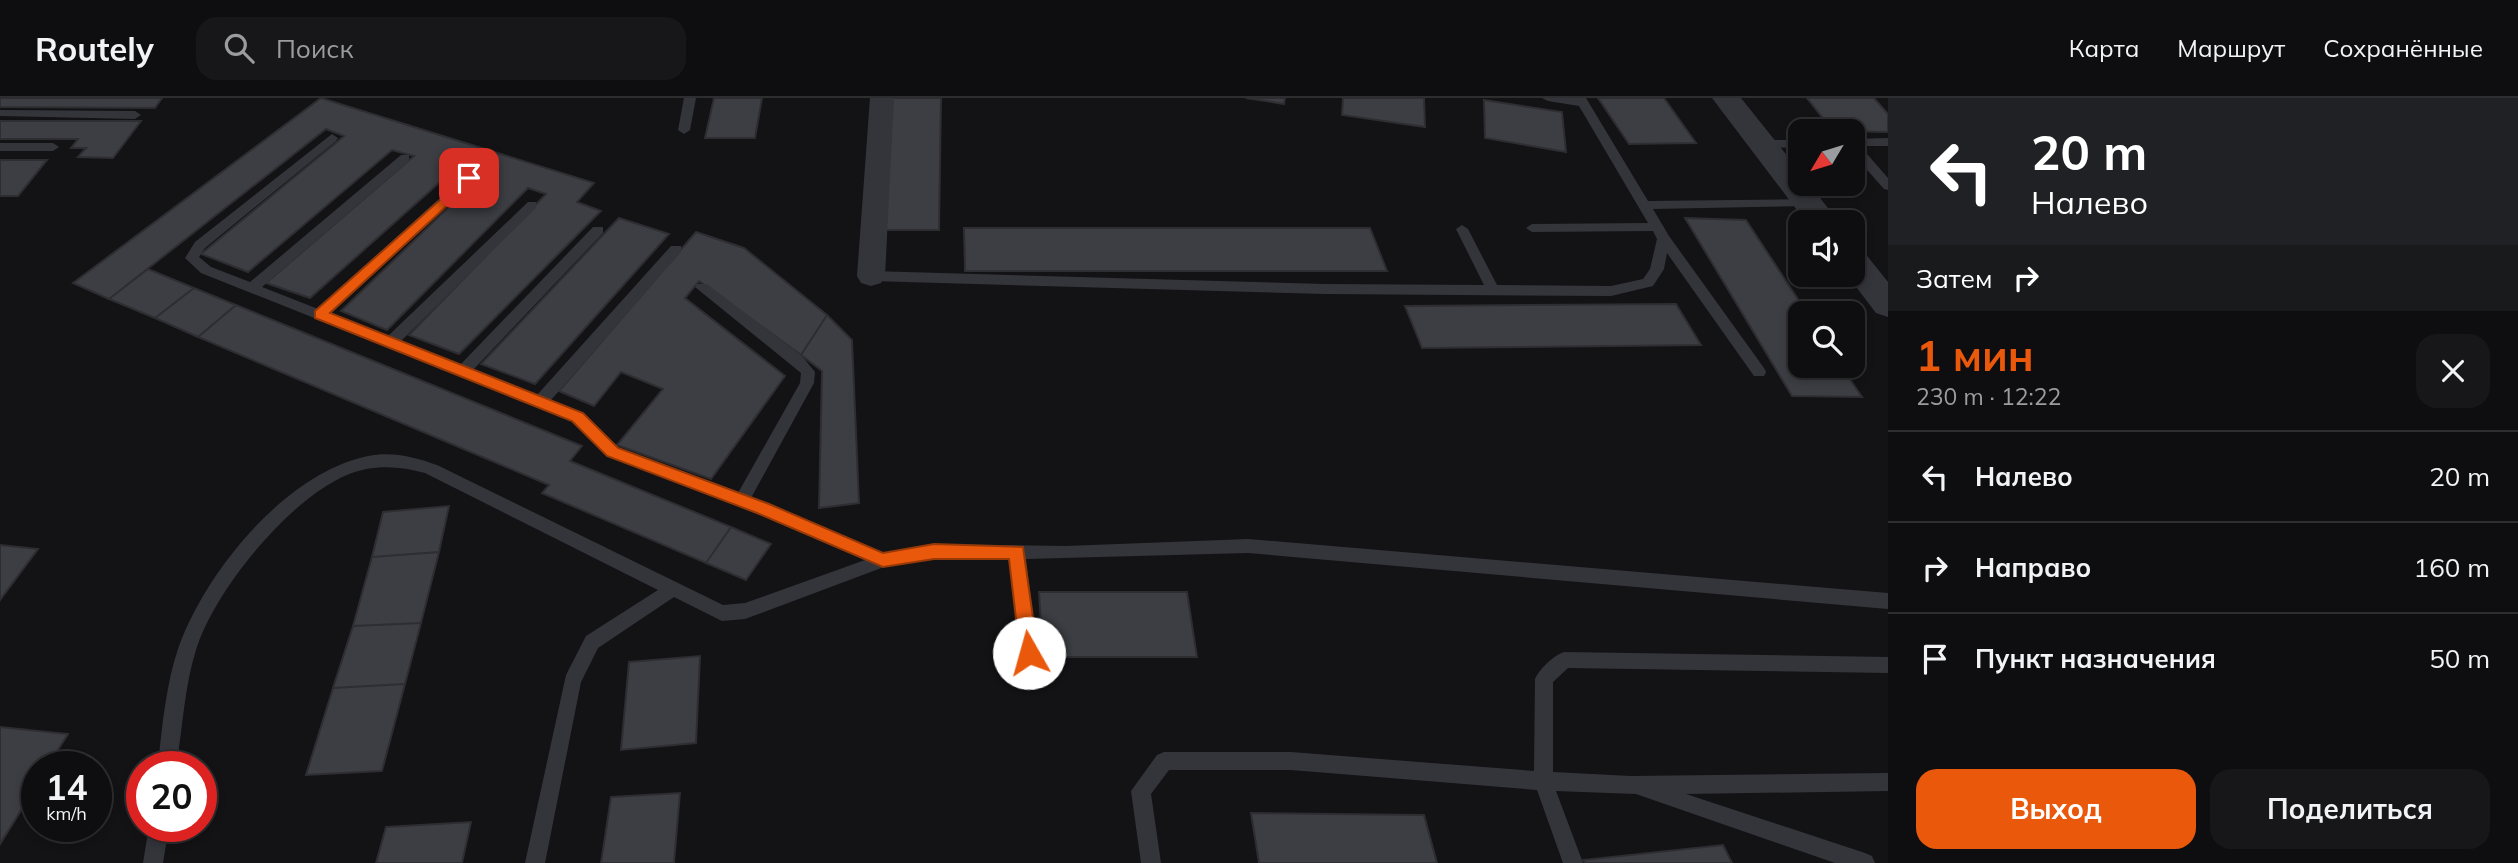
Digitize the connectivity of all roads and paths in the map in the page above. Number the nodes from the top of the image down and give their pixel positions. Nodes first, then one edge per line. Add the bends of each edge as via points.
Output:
1 (690, 98) edge
2 (882, 98) edge
3 (1548, 98) edge
4 (1726, 98) edge
5 (1581, 101) edge
6 (0, 114) edge
7 (135, 114) dead end
8 (684, 130) dead end
9 (332, 138) dead end
10 (1888, 142) edge
11 (1866, 143) edge
12 (1761, 144) junction
13 (1788, 144) edge
14 (0, 147) edge
15 (53, 147) dead end
16 (405, 158) dead end
17 (1866, 160) edge
18 (469, 178) dead end
19 (1888, 186) edge
20 (532, 205) dead end
21 (1644, 205) junction
22 (1813, 210) edge
23 (1788, 211) edge
24 (1532, 228) dead end
25 (1462, 229) dead end
26 (598, 230) dead end
27 (1660, 233) junction
28 (676, 249) dead end
29 (1865, 275) edge
30 (871, 276) joint
31 (702, 287) dead end
32 (252, 288) junction
33 (1493, 290) junction
34 (1888, 305) edge
35 (320, 315) junction
36 (390, 343) junction
37 (462, 372) junction
38 (1759, 372) dead end
39 (540, 402) junction
40 (741, 501) junction
41 (1017, 552) junction
42 (883, 560) junction
43 (673, 589) junction
44 (1888, 601) edge
45 (1029, 653) dead end
46 (1888, 665) edge
47 (169, 751) edge
48 (1543, 781) junction
49 (1888, 782) edge
50 (1630, 785) junction
51 (156, 842) edge
52 (153, 863) edge
53 (536, 863) edge
54 (1151, 863) edge
55 (1573, 863) edge
56 (1865, 863) edge

1 - 8 lane
2 - 30 street
3 - 5 lane
4 - 12 street
5 - 21 lane
6 - 7 lane
9 - 32 lane via 200,245 192,258 206,270
10 - 11 lane
12 - 13 lane
12 - 22 street
14 - 15 lane
16 - 32 lane
17 - 19 lane
18 - 35 lane
20 - 36 lane
21 - 23 lane
21 - 27 lane
24 - 27 lane
25 - 33 lane
26 - 37 lane
27 - 33 lane via 1657,269 1648,283 1611,291
27 - 38 lane
28 - 39 lane
29 - 34 street
30 - 33 lane
31 - 40 lane via 797,359 808,373 807,383
32 - 35 lane
35 - 36 lane
36 - 37 lane
37 - 39 lane
39 - 40 lane via 578,417 613,452
40 - 42 lane
41 - 42 lane via 934,551
41 - 44 lane via 1248,546
41 - 45 lane
42 - 43 lane via 745,611 722,613
43 - 47 lane via 432,469 410,462 368,462 318,481 267,524 222,582 191,637
43 - 53 lane via 592,642 572,681
46 - 48 lane via 1564,660 1544,679
48 - 50 lane
48 - 54 lane via 1291,761 1164,761 1141,792
48 - 55 lane
49 - 50 lane
50 - 56 lane
51 - 52 lane

